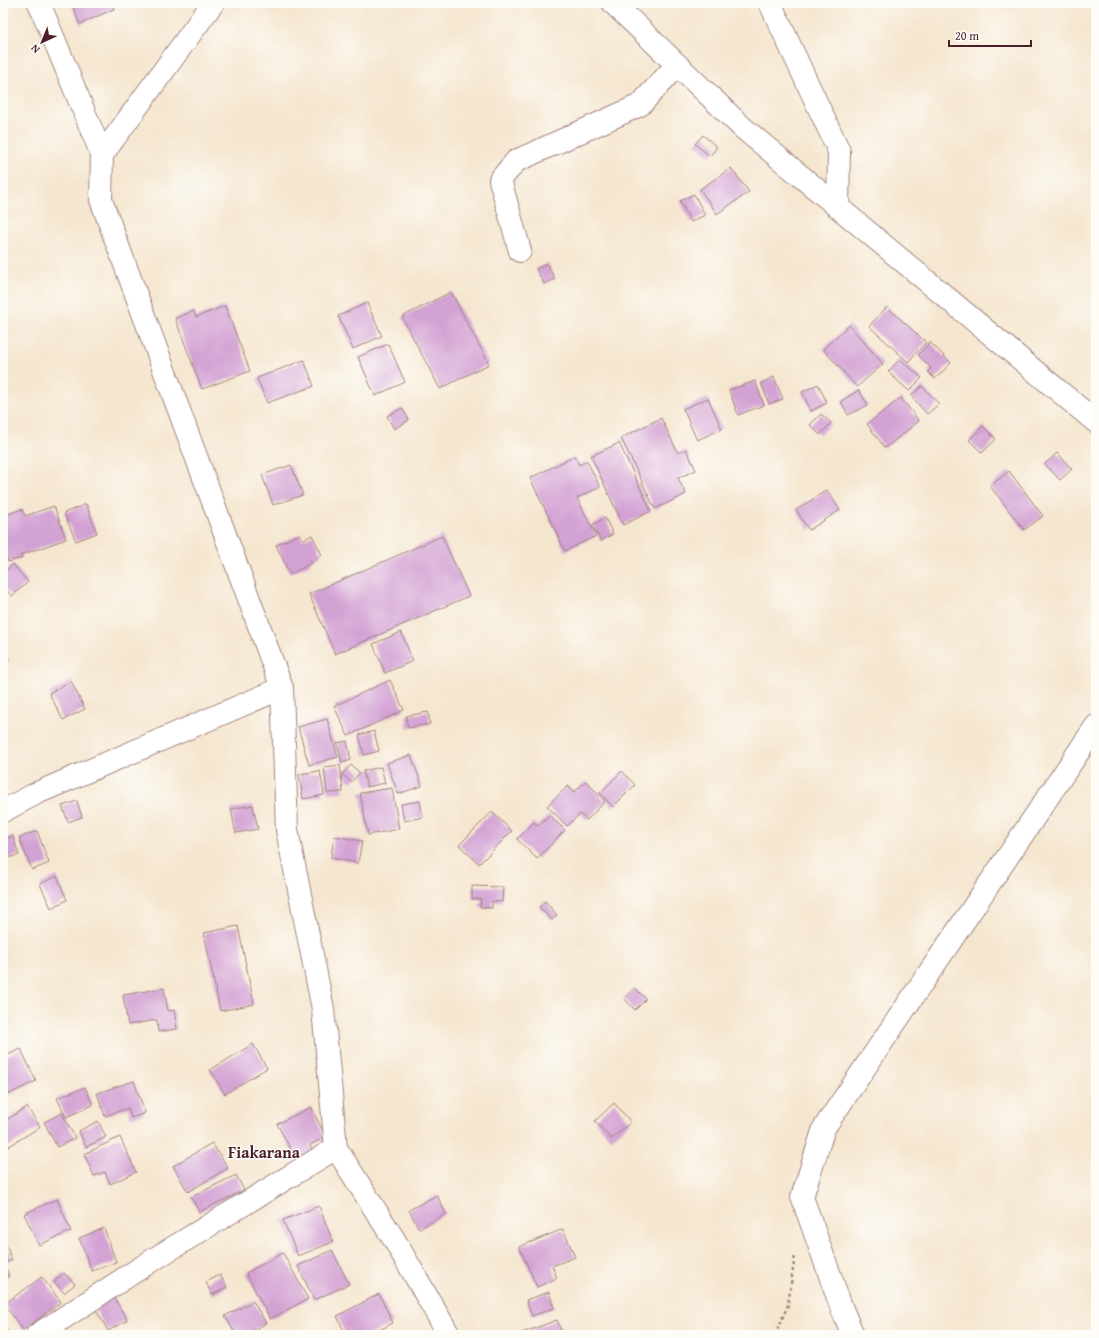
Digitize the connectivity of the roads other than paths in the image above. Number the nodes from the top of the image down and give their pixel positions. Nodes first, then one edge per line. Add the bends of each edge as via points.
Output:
1 (39, 3) edge
2 (213, 3) edge
3 (613, 3) edge
4 (770, 3) edge
5 (677, 65) junction
6 (102, 156) junction
7 (838, 207) junction
8 (520, 251) dead end
9 (1096, 422) edge
10 (282, 688) junction
11 (1096, 726) edge
12 (3, 811) edge
13 (336, 1148) junction
14 (37, 1335) edge
15 (449, 1335) edge
16 (853, 1335) edge

1 - 6 street
2 - 6 street
3 - 5 street
4 - 7 street via 839,151
5 - 7 street via 743,128
5 - 8 street via 640,105 516,161 500,180
6 - 10 street via 101,200
7 - 9 street
10 - 12 street via 37,793
10 - 13 street via 287,830 323,1009
11 - 16 street via 824,1128 802,1197
13 - 14 street via 151,1261
13 - 15 street via 395,1241

